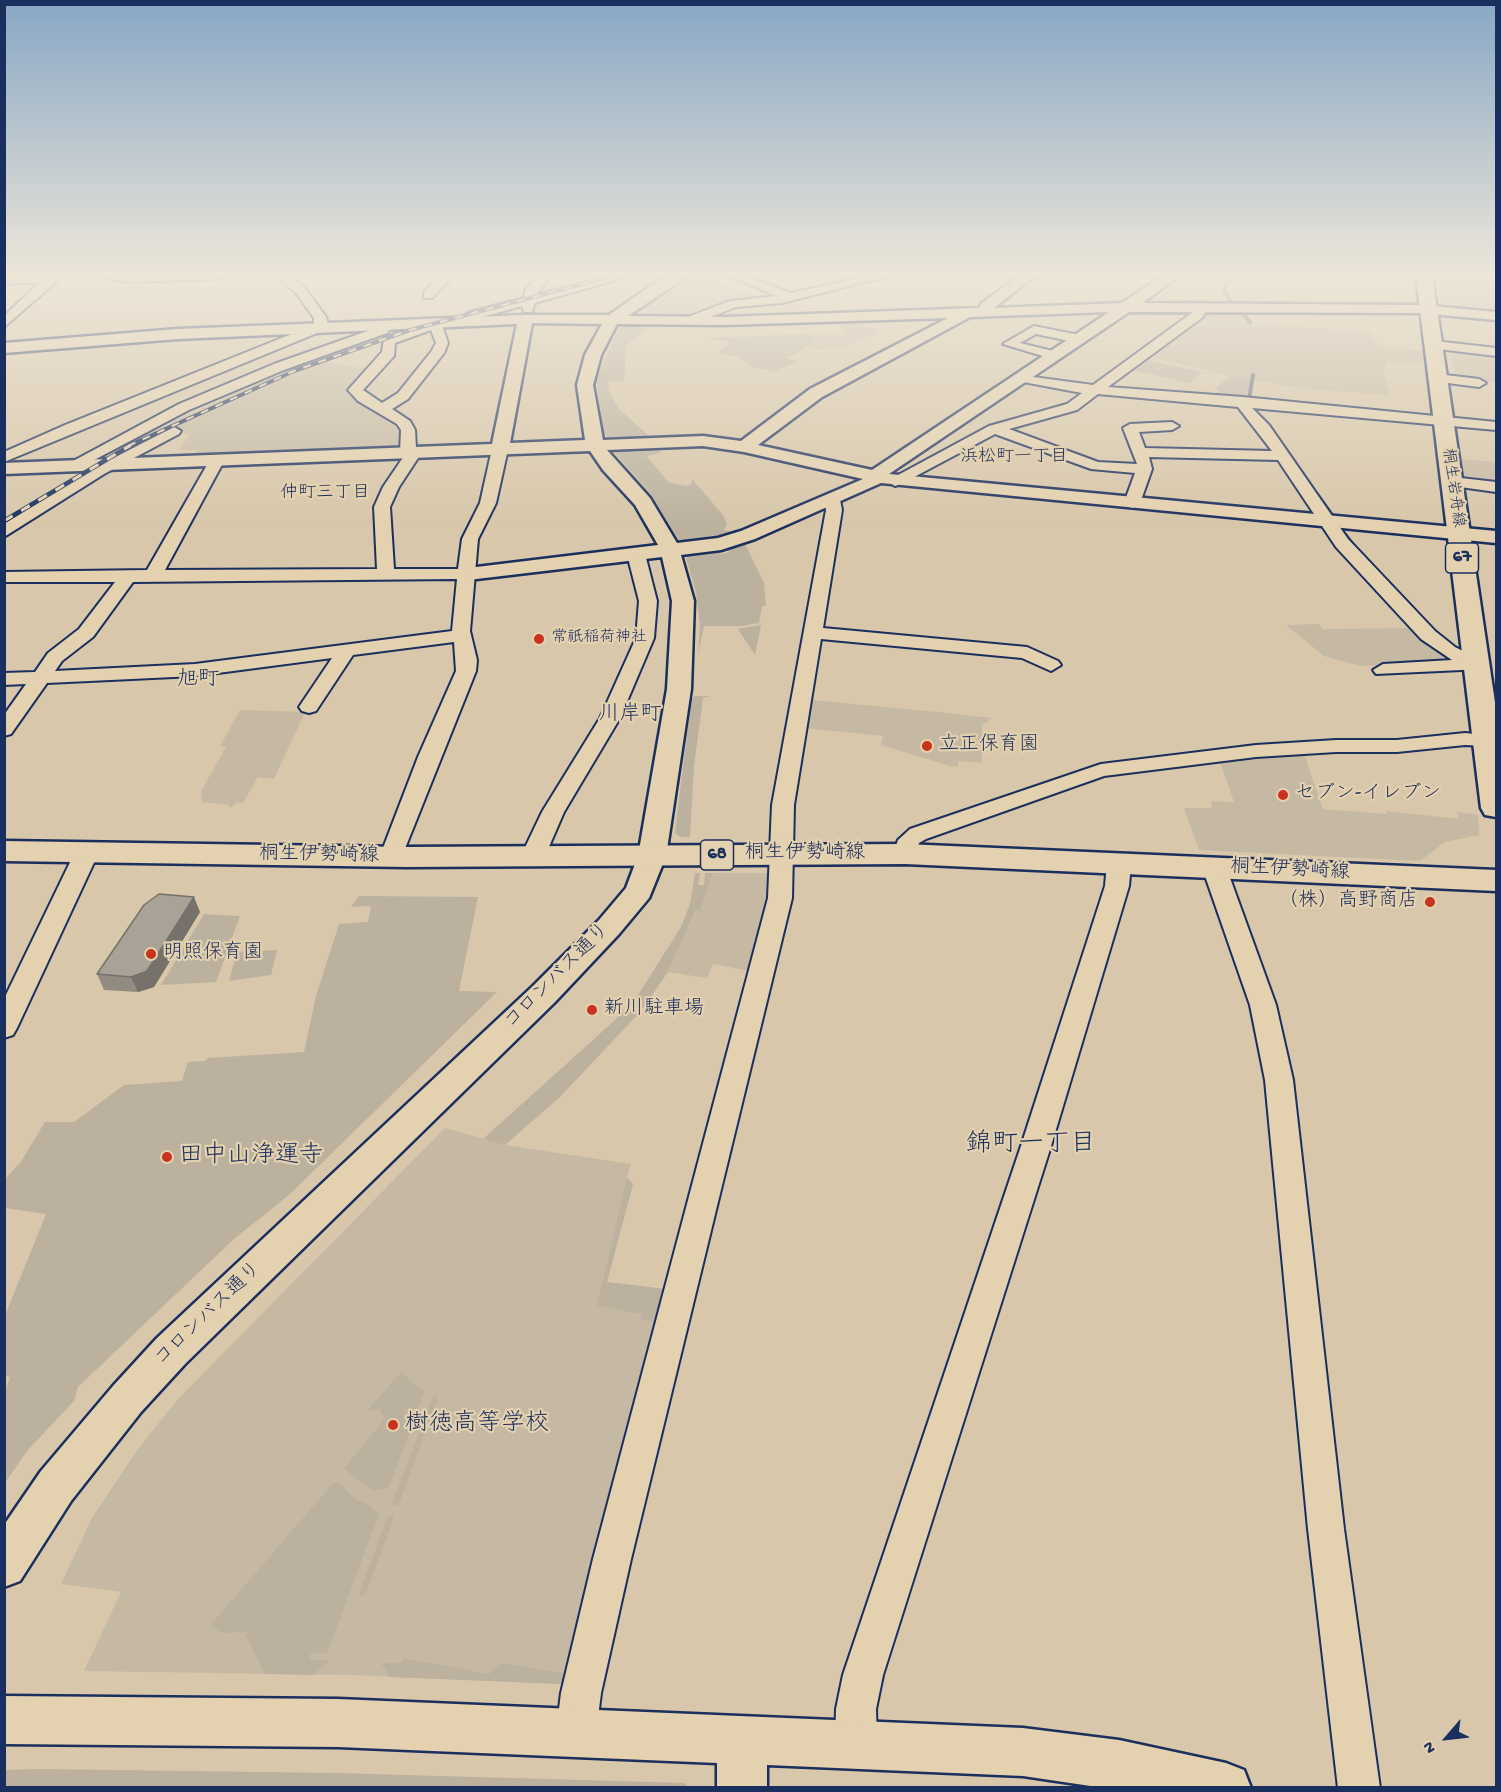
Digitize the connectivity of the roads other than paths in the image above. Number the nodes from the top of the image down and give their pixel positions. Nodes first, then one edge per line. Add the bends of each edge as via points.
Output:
1 (240, 360) edge
2 (300, 360) edge
3 (383, 360) edge
4 (432, 360) edge
5 (517, 360) edge
6 (592, 360) edge
7 (880, 360) edge
8 (1051, 360) edge
9 (1136, 360) edge
10 (1436, 360) edge
11 (1023, 378) junction
12 (1437, 378) junction
13 (1479, 383) dead end
14 (1097, 388) junction
15 (1150, 393) junction
16 (1249, 402) junction
17 (382, 409) junction
18 (1443, 421) junction
19 (1497, 426) edge
20 (994, 429) junction
21 (174, 431) dead end
22 (604, 445) junction
23 (744, 447) junction
24 (500, 449) junction
25 (411, 452) junction
26 (1139, 453) junction
27 (1281, 456) junction
28 (4, 458) edge
29 (216, 461) junction
30 (110, 465) junction
31 (72, 466) junction
32 (4, 469) edge
33 (1144, 469) junction
34 (886, 480) junction
35 (1452, 482) junction
36 (1497, 487) edge
37 (832, 500) junction
38 (1132, 503) junction
39 (1326, 522) junction
40 (4, 532) edge
41 (1458, 533) junction
42 (1497, 537) edge
43 (670, 550) junction
44 (636, 555) junction
45 (468, 574) junction
46 (153, 575) junction
47 (385, 575) junction
48 (4, 577) edge
49 (128, 577) junction
50 (813, 633) junction
51 (462, 635) junction
52 (344, 649) junction
53 (1051, 665) dead end
54 (1383, 670) dead end
55 (1483, 677) edge
56 (4, 679) edge
57 (40, 679) junction
58 (309, 707) dead end
59 (4, 730) edge
60 (1490, 732) edge
61 (1497, 808) edge
62 (4, 851) edge
63 (86, 854) junction
64 (782, 854) junction
65 (904, 854) junction
66 (392, 856) junction
67 (533, 856) junction
68 (652, 856) junction
69 (1119, 864) junction
70 (1214, 867) junction
71 (1497, 881) edge
72 (4, 1028) edge
73 (4, 1565) edge
74 (4, 1720) edge
75 (576, 1733) junction
76 (742, 1739) junction
77 (856, 1744) junction
78 (1152, 1779) edge
79 (742, 1788) edge
80 (1226, 1788) edge
81 (1359, 1788) edge

1 - 28 street
2 - 31 street via 184,407
3 - 17 street via 356,390
4 - 17 street via 403,396
5 - 24 street
6 - 22 street, コロンバス通り via 585,385
7 - 23 street via 816,393
8 - 11 street
9 - 14 street
10 - 12 main road, 桐生岩舟線 / 67
11 - 14 street via 1064,387
11 - 34 street via 881,471
12 - 13 street
12 - 18 main road, 桐生岩舟線 / 67
14 - 15 street
14 - 20 street via 1069,408
15 - 16 street
15 - 26 street via 1174,429 1131,426
16 - 18 street
16 - 27 street via 1246,411 1264,428
17 - 25 street via 407,426
18 - 19 street
18 - 35 main road, 桐生岩舟線 / 67
20 - 33 street via 1096,466
20 - 34 street
21 - 30 street
22 - 23 street via 696,441
22 - 24 street
22 - 43 street, コロンバス通り via 609,466 642,502
23 - 34 street
24 - 25 street
24 - 45 street via 488,503 471,534
25 - 29 street
25 - 47 street via 382,507
26 - 27 street
26 - 33 street
27 - 39 street
29 - 30 street
29 - 46 street
30 - 31 street
30 - 40 street
31 - 32 street
33 - 38 street
34 - 37 street
34 - 38 street
35 - 36 street
35 - 41 main road, 桐生岩舟線 / 67
37 - 43 street via 739,539
37 - 50 street via 834,510
38 - 39 street
39 - 41 street
39 - 55 street via 1424,631
41 - 42 street
41 - 55 main road, 桐生岩舟線 / 67
43 - 44 street
43 - 68 street, コロンバス通り via 683,601 682,660
44 - 45 street
44 - 67 street via 648,601 645,638 610,718 553,812
45 - 47 street
45 - 51 street
46 - 47 street
46 - 49 street
48 - 49 street
49 - 57 street via 86,633 55,657
50 - 53 street via 1027,653
50 - 64 street via 783,805
51 - 52 street
51 - 66 street via 467,660 462,681
52 - 57 street via 195,670
52 - 58 street
54 - 55 street
55 - 60 main road, 桐生岩舟線 / 67
56 - 57 street
57 - 59 street
60 - 61 main road, 桐生岩舟線 / 67
60 - 65 street via 1473,739 1275,750 1101,770 918,834 909,840
62 - 63 main road, 桐生伊勢崎線 / 68
63 - 66 main road, 桐生伊勢崎線 / 68
63 - 72 street
64 - 65 main road, 桐生伊勢崎線 / 68
64 - 68 main road, 桐生伊勢崎線 / 68
64 - 75 street via 775,923 612,1559 581,1693
65 - 69 main road, 桐生伊勢崎線 / 68
66 - 67 main road, 桐生伊勢崎線 / 68
67 - 68 main road, 桐生伊勢崎線 / 68
68 - 73 street, コロンバス通り via 639,891 585,953 171,1351 127,1399 34,1516
69 - 70 main road, 桐生伊勢崎線 / 68
69 - 77 street via 1117,886 1036,1146 863,1676 856,1709
70 - 71 main road, 桐生伊勢崎線 / 68
70 - 81 street via 1263,1005 1279,1080 1326,1529
74 - 75 street via 338,1723
75 - 76 street
76 - 77 street
76 - 79 street
77 - 78 street via 1044,1754
78 - 80 street

